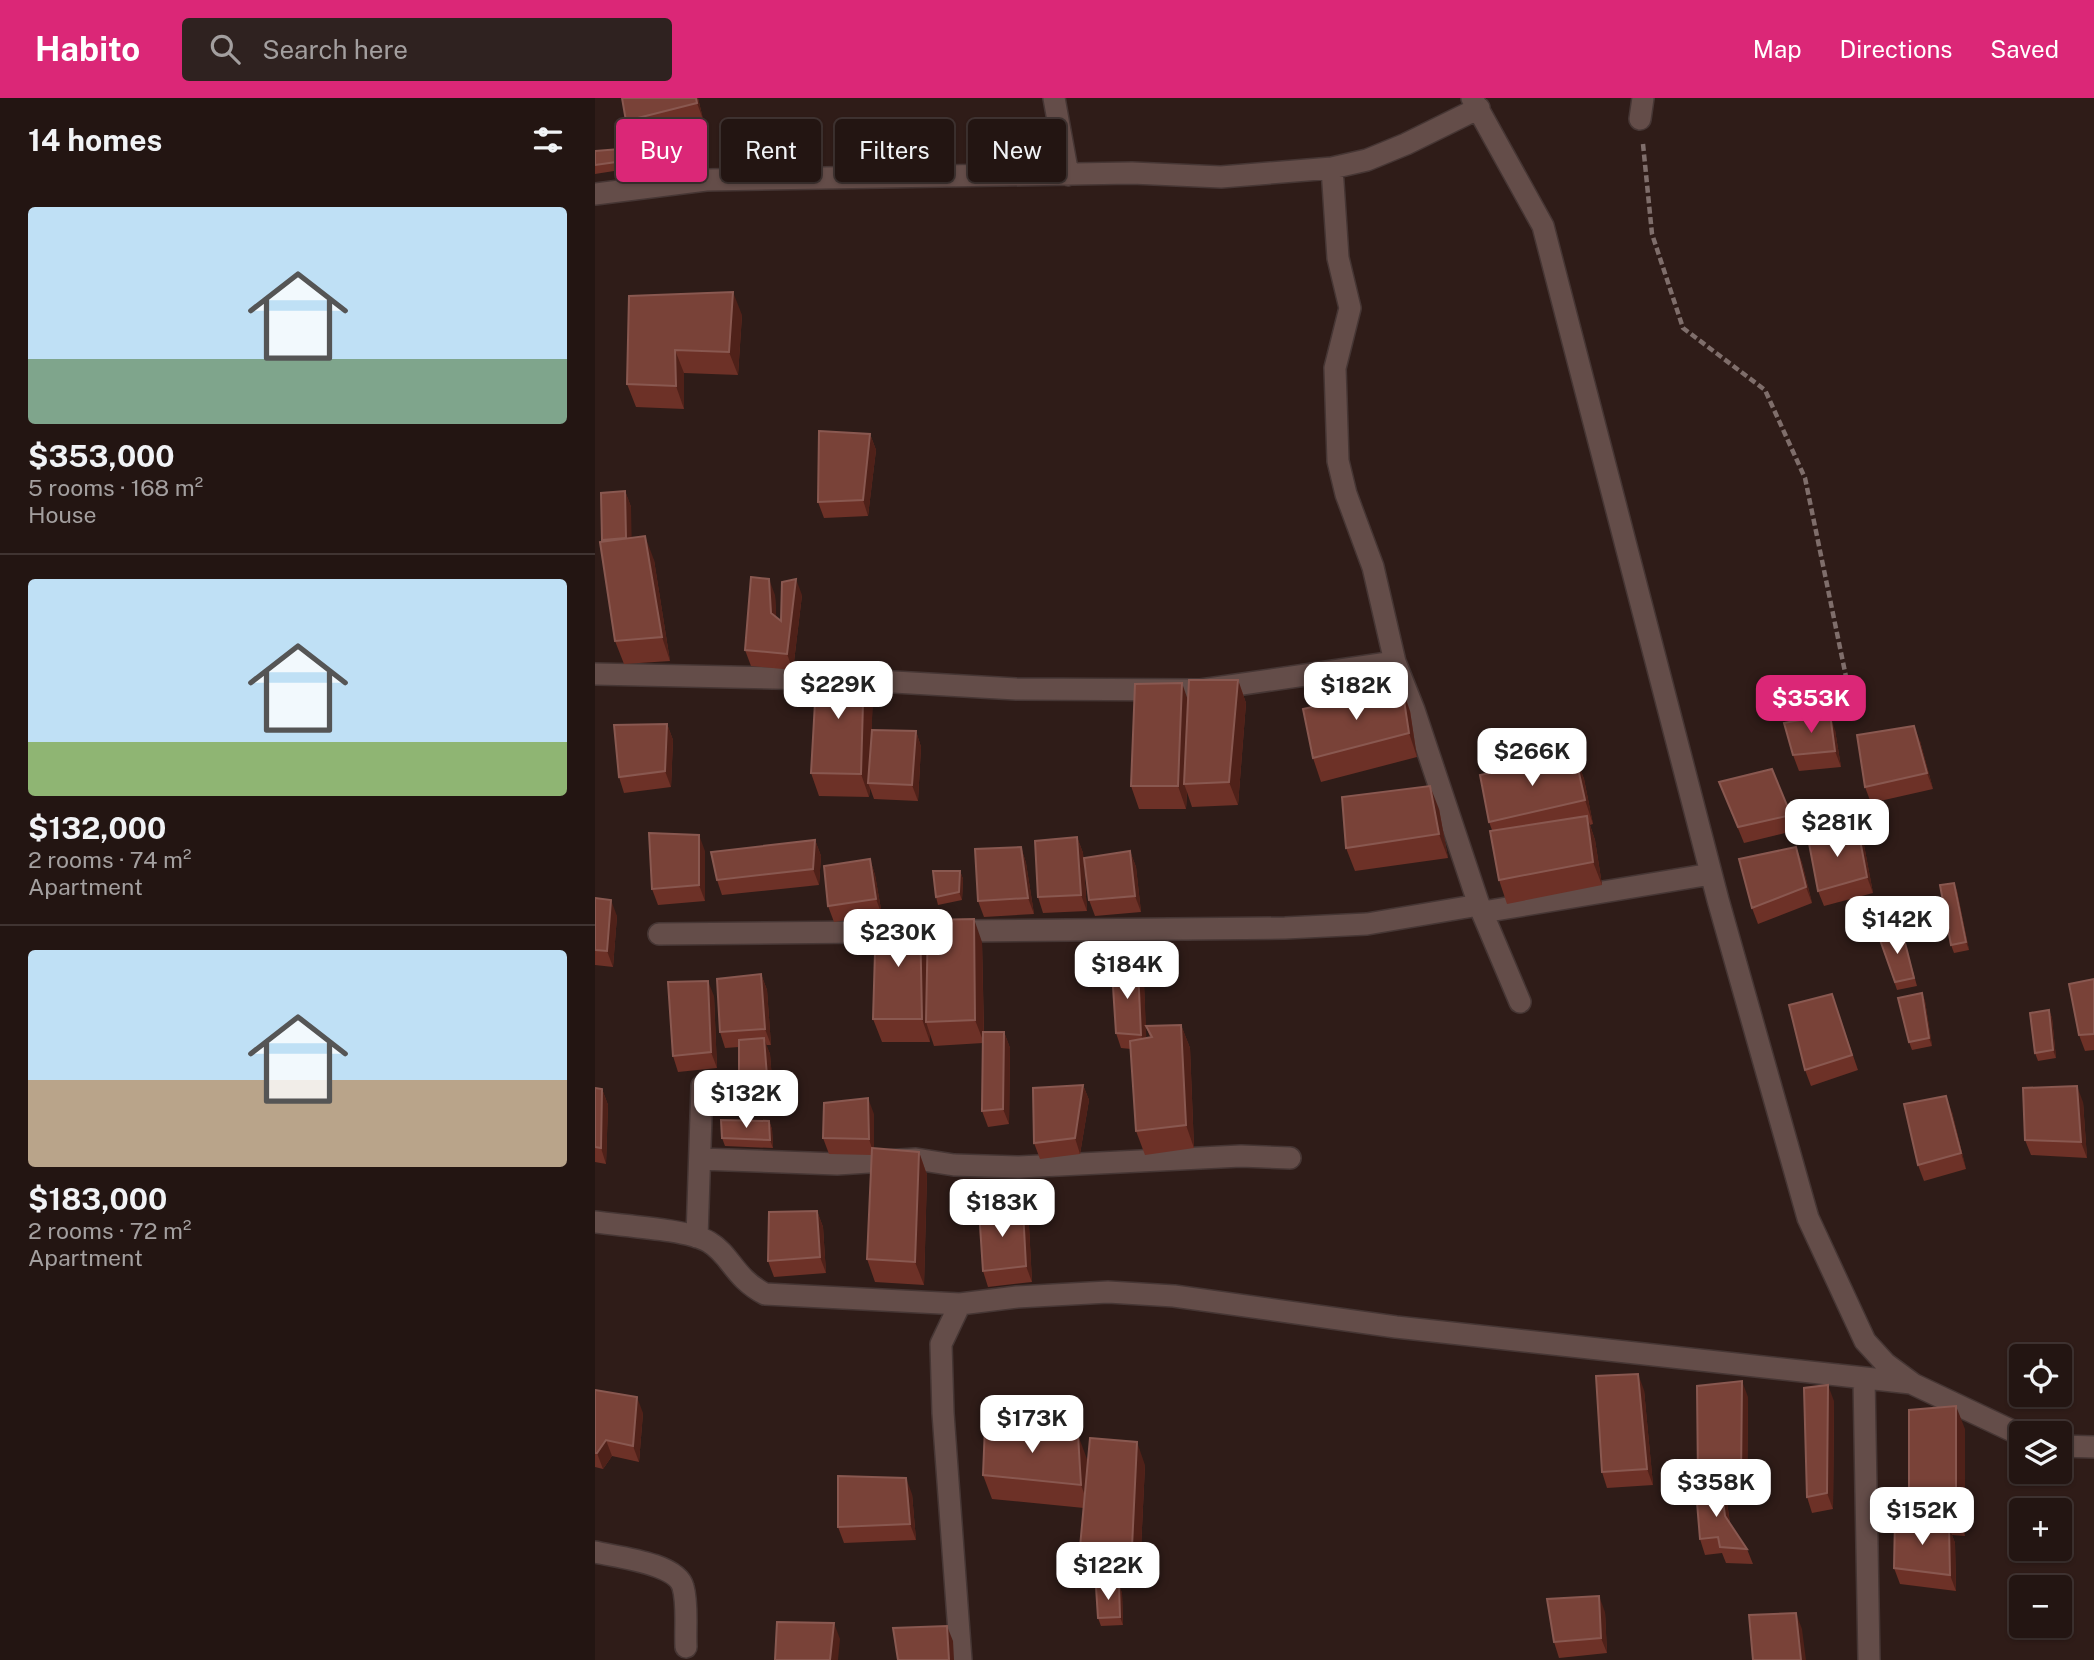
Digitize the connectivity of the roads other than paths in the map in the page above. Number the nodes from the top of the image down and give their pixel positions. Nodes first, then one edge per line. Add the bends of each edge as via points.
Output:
1 (1054, 98) edge
2 (1476, 103) edge
3 (1332, 168) junction
4 (1068, 175) junction
5 (595, 194) edge
6 (1395, 662) junction
7 (595, 674) edge
8 (1711, 874) junction
9 (1481, 908) junction
10 (659, 934) dead end
11 (1520, 1002) dead end
12 (702, 1086) dead end
13 (1290, 1158) dead end
14 (700, 1159) junction
15 (595, 1222) edge
16 (697, 1237) junction
17 (960, 1304) junction
18 (1864, 1378) junction
19 (1913, 1384) junction
20 (2009, 1429) edge
21 (2072, 1446) edge
22 (2094, 1447) edge
23 (595, 1552) edge
24 (686, 1647) dead end
25 (961, 1660) edge
26 (1869, 1660) edge

1 - 4 street
2 - 3 street via 1406,144
2 - 8 street via 1543,226
3 - 4 street via 1221,177
3 - 6 street via 1338,258 1350,308 1335,368 1338,461 1373,567
4 - 5 street via 706,180
6 - 7 street via 1201,690 1016,689
6 - 9 street
8 - 9 street
8 - 19 street via 1808,1218 1865,1341
9 - 10 street via 1367,924 1285,928
9 - 11 street
12 - 14 street
13 - 14 street via 1241,1156 1019,1167 954,1165 916,1158 837,1164
14 - 16 street
15 - 16 street
16 - 17 street via 719,1251 747,1285 765,1294
17 - 18 street via 1108,1292 1174,1296 1396,1327
17 - 25 street via 941,1344
18 - 19 street
18 - 26 street
19 - 20 street
21 - 22 street
23 - 24 street via 666,1568 678,1577 683,1586

